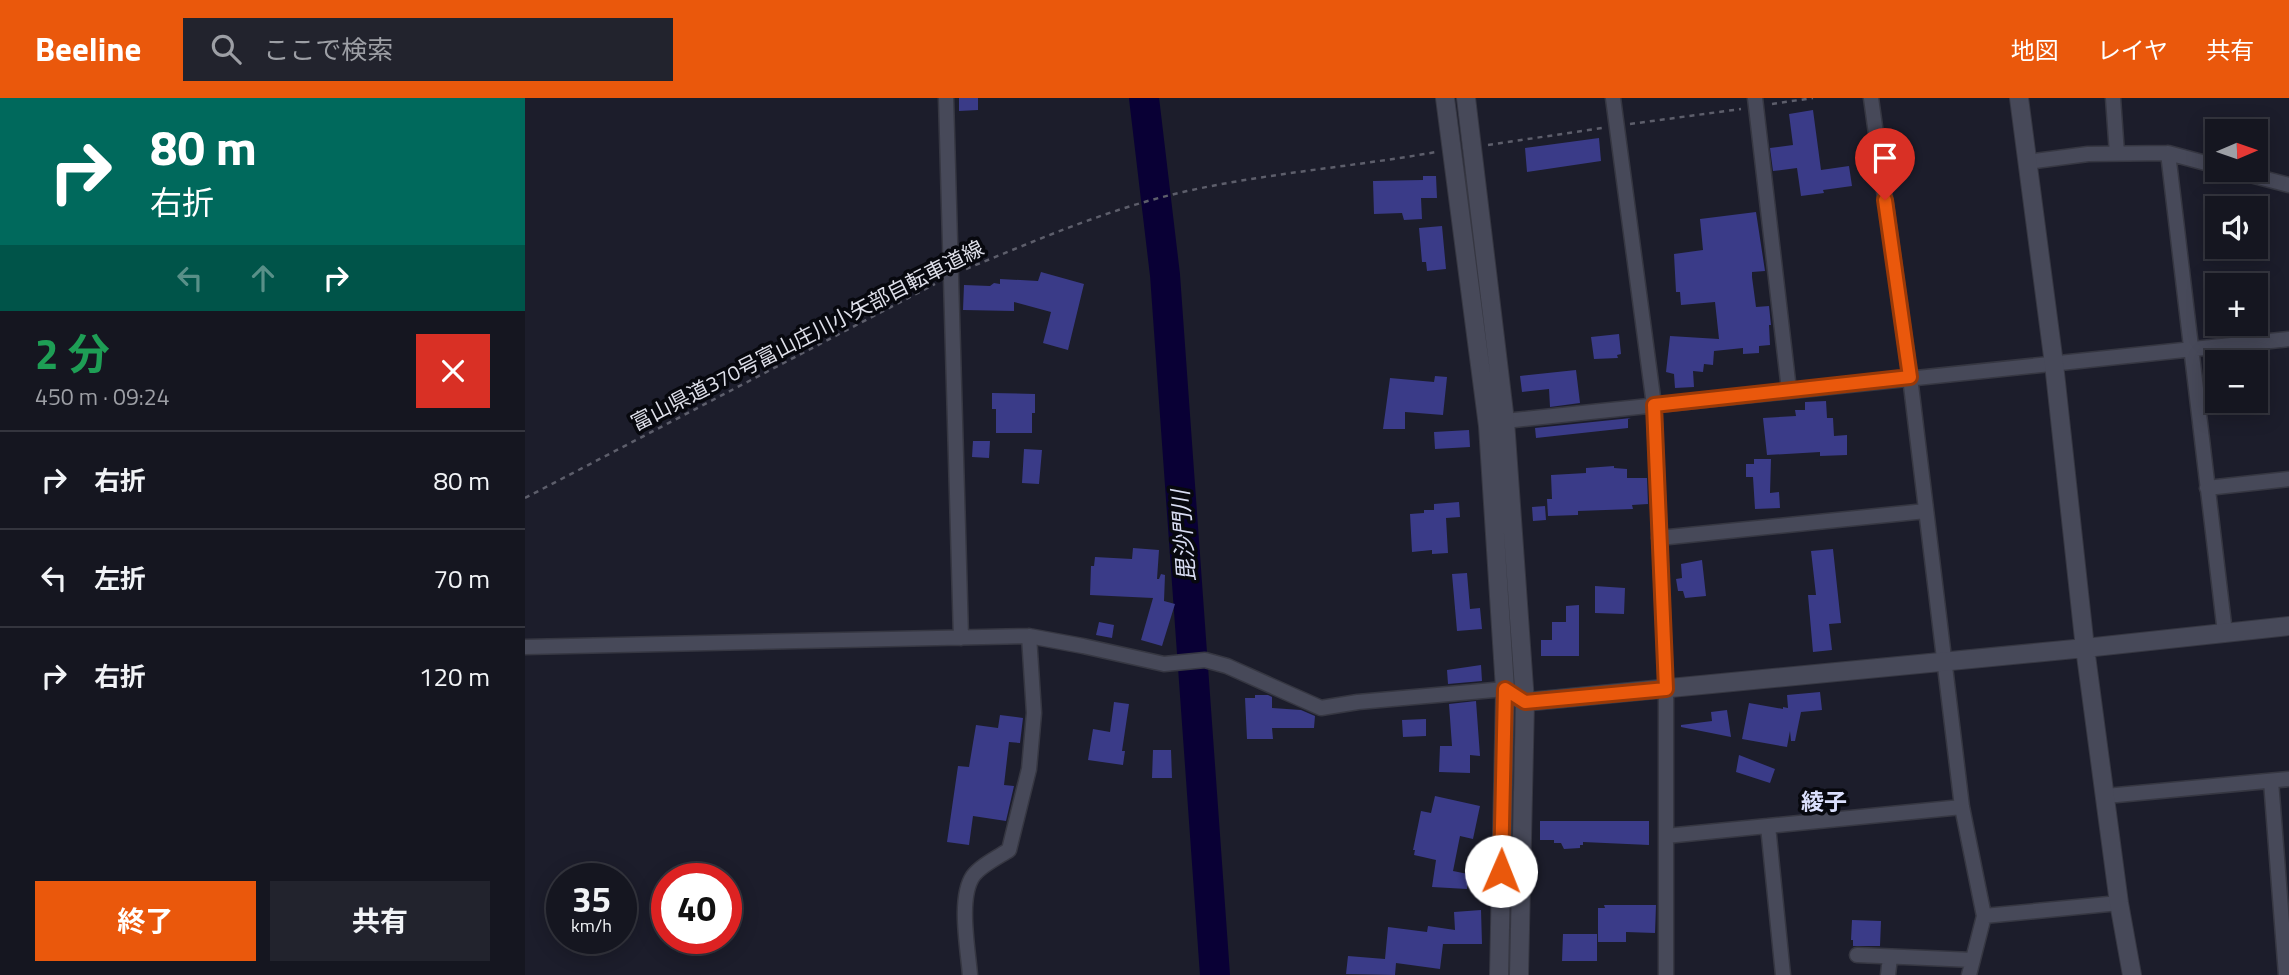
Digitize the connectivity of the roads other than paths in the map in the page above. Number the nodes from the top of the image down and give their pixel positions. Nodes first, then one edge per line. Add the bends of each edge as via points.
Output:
1 (946, 98) edge
2 (1445, 98) edge
3 (1466, 98) edge
4 (1613, 98) edge
5 (1871, 98) edge
6 (2018, 98) edge
7 (2113, 98) edge
8 (1750, 103) edge
9 (2168, 153) junction
10 (2117, 154) junction
11 (2027, 162) junction
12 (2205, 163) edge
13 (2268, 180) edge
14 (2289, 185) edge
15 (2289, 339) edge
16 (2190, 349) junction
17 (2054, 363) junction
18 (1910, 377) junction
19 (1789, 390) junction
20 (1654, 405) junction
21 (1505, 421) junction
22 (2289, 479) edge
23 (2207, 488) junction
24 (1926, 511) junction
25 (1659, 538) junction
26 (2289, 626) edge
27 (2225, 633) junction
28 (1029, 636) junction
29 (961, 638) junction
30 (525, 647) edge
31 (2085, 648) junction
32 (1945, 661) junction
33 (1505, 689) junction
34 (1666, 689) junction
35 (1525, 702) junction
36 (2289, 779) edge
37 (2271, 781) junction
38 (2106, 796) junction
39 (1962, 807) junction
40 (1768, 826) junction
41 (1666, 836) junction
42 (2119, 903) junction
43 (1984, 916) junction
44 (1857, 956) dead end
45 (1890, 957) junction
46 (1971, 968) edge
47 (970, 975) edge
48 (1499, 975) edge
49 (1519, 975) edge
50 (1666, 975) edge
51 (1783, 975) edge
52 (1888, 975) edge
53 (2132, 975) edge
54 (2287, 975) edge

1 - 29 street
2 - 33 street via 1488,426
3 - 21 street
4 - 20 street
5 - 18 street
6 - 11 street
7 - 10 street
8 - 19 street
9 - 10 street
9 - 12 street
9 - 16 street
10 - 11 street
11 - 17 street
13 - 14 street
15 - 16 street
16 - 17 street
16 - 23 street
17 - 18 street
17 - 31 street
18 - 19 street
18 - 24 street
19 - 20 street
20 - 21 street
20 - 25 street
21 - 35 street
22 - 23 street
23 - 27 street
24 - 25 street
24 - 32 street
25 - 34 street
26 - 27 street
27 - 31 street
28 - 29 street
28 - 33 street via 1164,664 1205,660 1321,708
28 - 47 street via 1034,713 1029,769 1009,850 974,875 967,892
29 - 30 street
31 - 32 street
31 - 38 street
32 - 34 street
32 - 39 street
33 - 35 street
33 - 48 street
34 - 35 street
34 - 41 street
35 - 49 street
36 - 37 street
37 - 38 street
37 - 54 street
38 - 42 street
39 - 40 street
39 - 43 street
40 - 41 street
40 - 51 street
41 - 50 street
42 - 43 street
42 - 53 street
43 - 46 street
44 - 45 street
45 - 46 street
45 - 52 street

